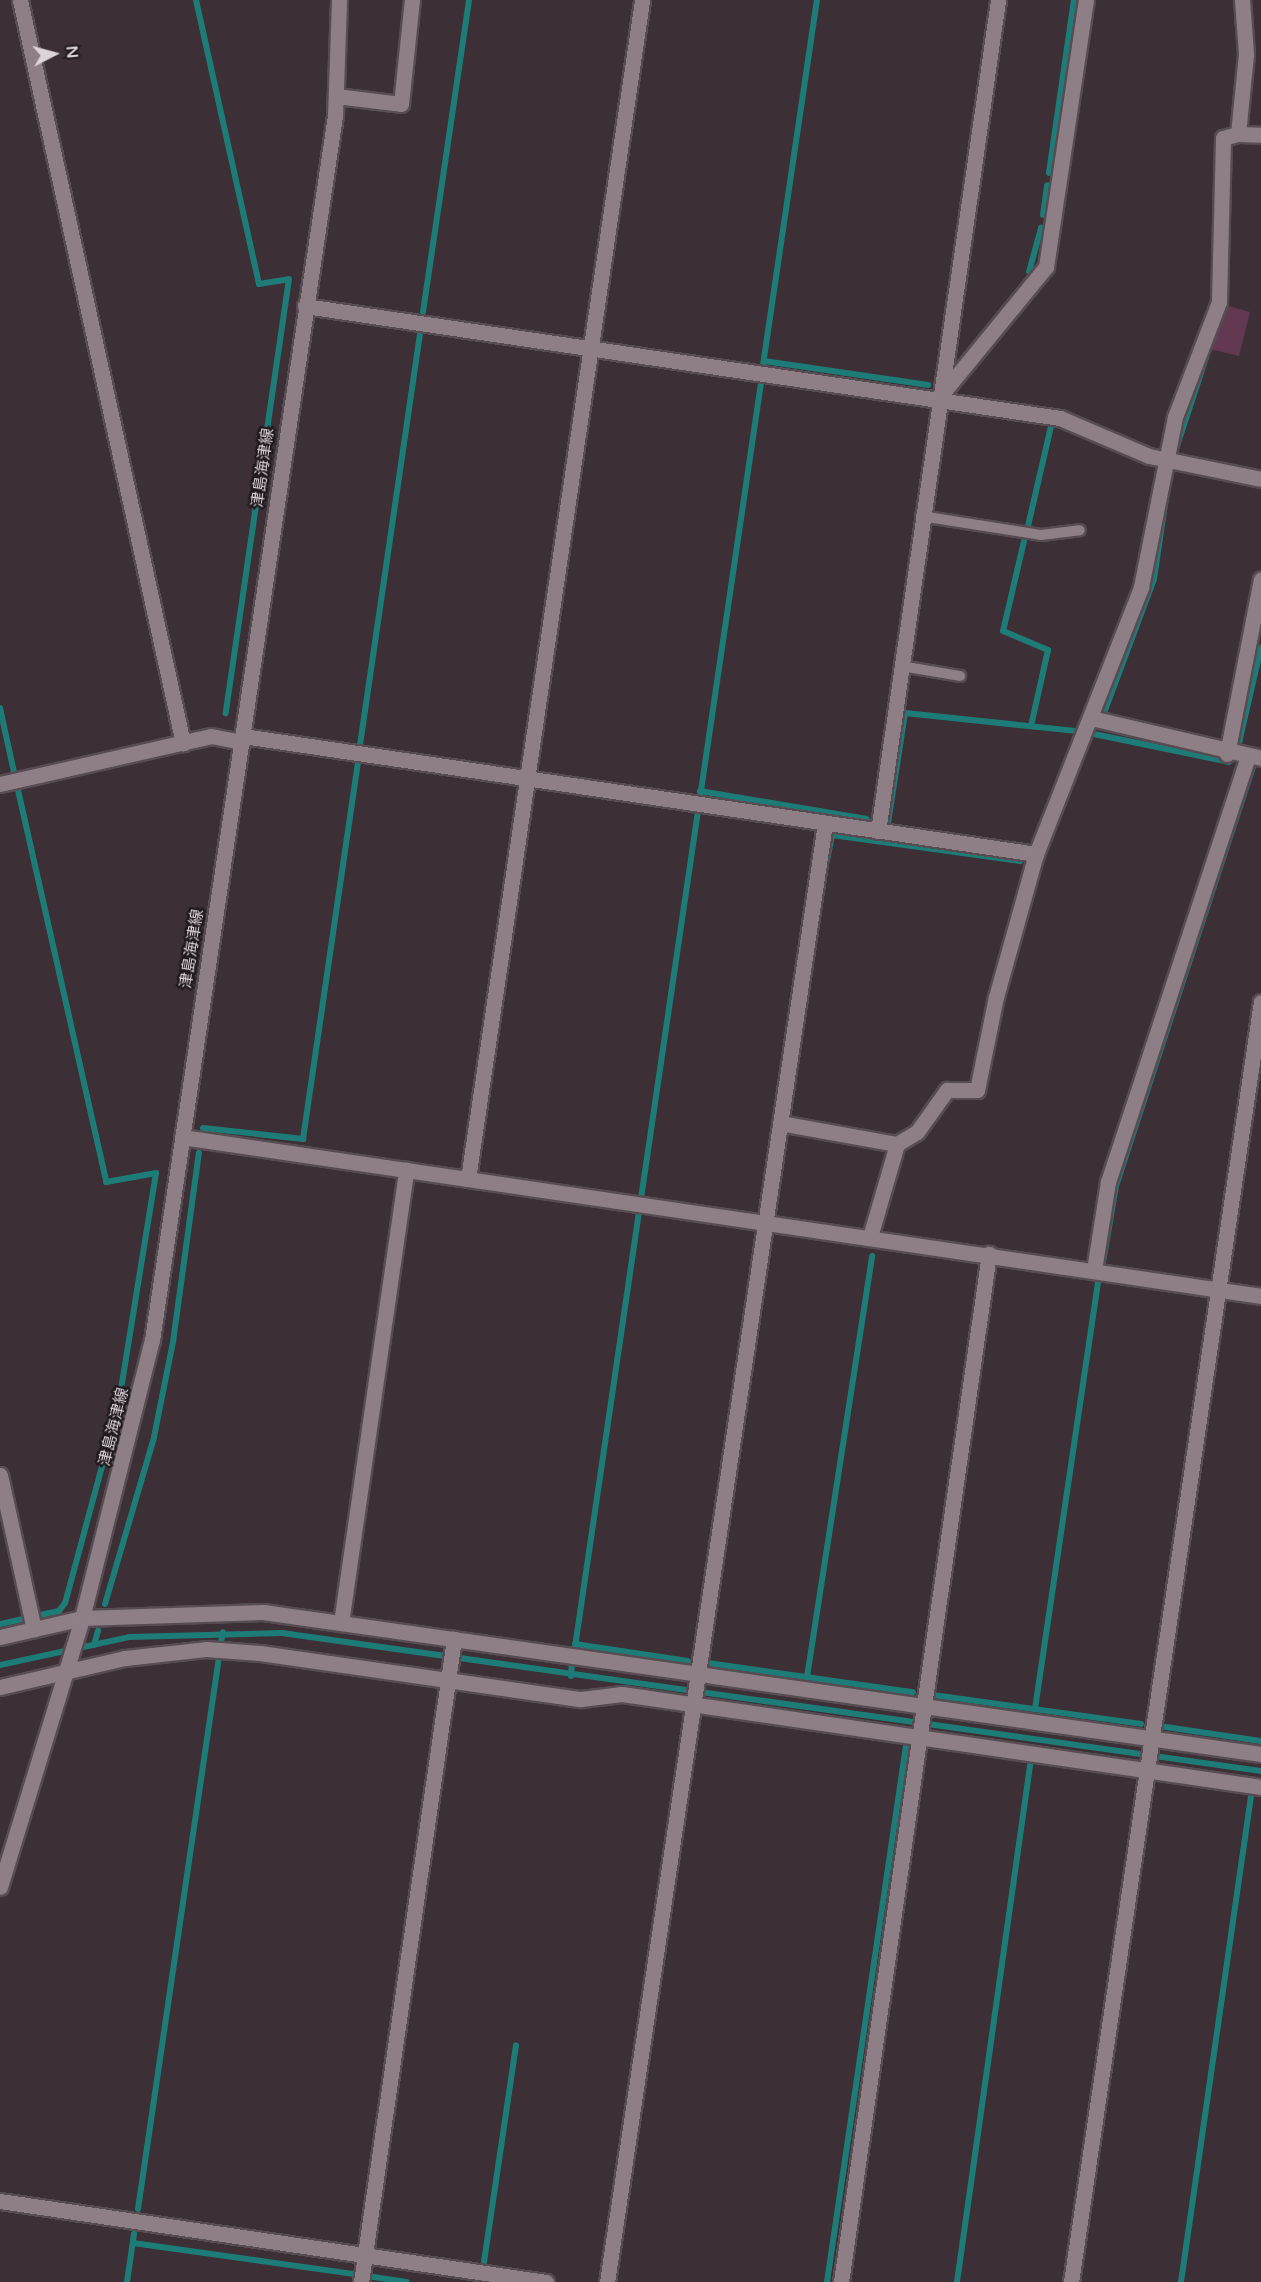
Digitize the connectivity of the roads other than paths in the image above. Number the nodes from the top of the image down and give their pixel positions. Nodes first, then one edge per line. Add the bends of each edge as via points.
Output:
1 (20, 0) edge
2 (339, 0) edge
3 (412, 0) edge
4 (642, 0) edge
5 (998, 0) edge
6 (1086, 0) edge
7 (1242, 0) edge
8 (336, 96) junction
9 (1238, 134) junction
10 (1261, 135) edge
11 (305, 306) junction
12 (590, 348) junction
13 (937, 400) junction
14 (1166, 459) junction
15 (1261, 479) edge
16 (921, 516) junction
17 (1080, 530) dead end
18 (1261, 579) edge
19 (901, 666) junction
20 (960, 676) dead end
21 (1091, 718) junction
22 (242, 739) junction
23 (183, 743) junction
24 (1227, 754) junction
25 (1254, 757) edge
26 (527, 778) junction
27 (0, 784) edge
28 (825, 823) junction
29 (878, 831) junction
30 (1036, 854) junction
31 (1261, 1002) edge
32 (780, 1123) junction
33 (182, 1137) junction
34 (897, 1144) junction
35 (406, 1170) junction
36 (468, 1179) junction
37 (765, 1222) junction
38 (870, 1237) junction
39 (989, 1254) junction
40 (1094, 1270) junction
41 (1217, 1289) junction
42 (1261, 1296) edge
43 (0, 1475) edge
44 (82, 1618) junction
45 (341, 1623) junction
46 (34, 1629) junction
47 (0, 1637) edge
48 (454, 1644) junction
49 (66, 1666) junction
50 (697, 1676) junction
51 (449, 1677) junction
52 (0, 1687) edge
53 (693, 1702) junction
54 (923, 1708) junction
55 (920, 1735) junction
56 (1149, 1742) junction
57 (1261, 1754) edge
58 (1146, 1767) junction
59 (1261, 1787) edge
60 (0, 1887) edge
61 (0, 2201) edge
62 (364, 2255) junction
63 (361, 2282) edge
64 (546, 2282) edge
65 (607, 2282) edge
66 (841, 2282) edge
67 (1071, 2282) edge

1 - 23 street
2 - 8 street, 津島海津線
3 - 8 street via 402,104
4 - 12 street
5 - 13 street
6 - 13 street via 1046,267
7 - 9 street via 1246,54
8 - 11 street, 津島海津線
9 - 10 street
9 - 14 street via 1222,138 1219,302 1175,417
11 - 12 street
11 - 22 street, 津島海津線
12 - 13 street
12 - 26 street
13 - 14 street via 1060,418
13 - 16 street
14 - 15 street
14 - 21 street via 1141,587
16 - 17 lane via 1041,535
16 - 19 street
18 - 24 street
19 - 20 lane
19 - 29 street
21 - 24 street
21 - 30 street
22 - 23 street via 211,736
22 - 26 street
22 - 33 street, 津島海津線
23 - 27 street
24 - 25 street
25 - 40 street via 1108,1182
26 - 28 street
26 - 36 street
28 - 29 street
28 - 32 street
29 - 30 street
30 - 34 street via 996,998 977,1090 947,1090 917,1132
31 - 41 street
32 - 34 street
32 - 37 street
33 - 35 street
33 - 44 street, 津島海津線 via 135,1424
34 - 38 street
35 - 36 street
35 - 45 street
36 - 37 street
37 - 38 street
37 - 50 street
38 - 39 street
39 - 40 street
39 - 54 street
40 - 41 street
41 - 42 street
41 - 56 street
43 - 46 street
44 - 45 street via 220,1610
44 - 46 street
44 - 49 street, 津島海津線
45 - 48 street
46 - 47 street
48 - 50 street
48 - 51 street
49 - 51 street via 206,1649
49 - 52 street
49 - 60 street, 津島海津線
50 - 53 street
50 - 54 street
51 - 53 street via 581,1699 622,1694
51 - 62 street
53 - 55 street
53 - 65 street
54 - 55 street
54 - 56 street
55 - 58 street
55 - 66 street
56 - 57 street
56 - 58 street
58 - 59 street
58 - 67 street
61 - 62 street
62 - 63 street
62 - 64 street

